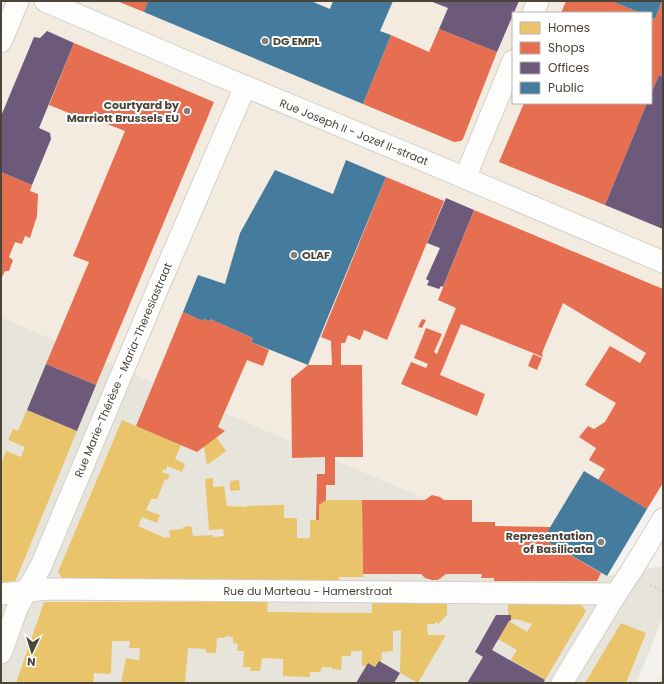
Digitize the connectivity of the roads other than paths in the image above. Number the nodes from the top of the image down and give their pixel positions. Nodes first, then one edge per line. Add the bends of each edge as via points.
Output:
1 (18, 1) edge
2 (45, 1) edge
3 (538, 1) edge
4 (533, 12) edge
5 (1, 42) edge
6 (512, 63) edge
7 (245, 87) junction
8 (465, 178) junction
9 (663, 262) edge
10 (663, 519) edge
11 (26, 592) junction
12 (1, 594) edge
13 (616, 594) junction
14 (1, 653) edge
15 (562, 683) edge

1 - 5 street
2 - 7 street, Rue Joseph II - Jozef II-straat
3 - 4 street
6 - 8 street
7 - 8 street, Rue Joseph II - Jozef II-straat
7 - 11 street, Rue Marie-Thérèse - Maria-Theresiastraat via 41,566
8 - 9 street, Rue Joseph II - Jozef II-straat
10 - 13 street
11 - 12 street, Rue du Marteau - Hamerstraat
11 - 13 street, Rue du Marteau - Hamerstraat via 48,589
11 - 14 street, Rue Marie-Thérèse - Maria-Theresiastraat via 18,606
13 - 15 street

